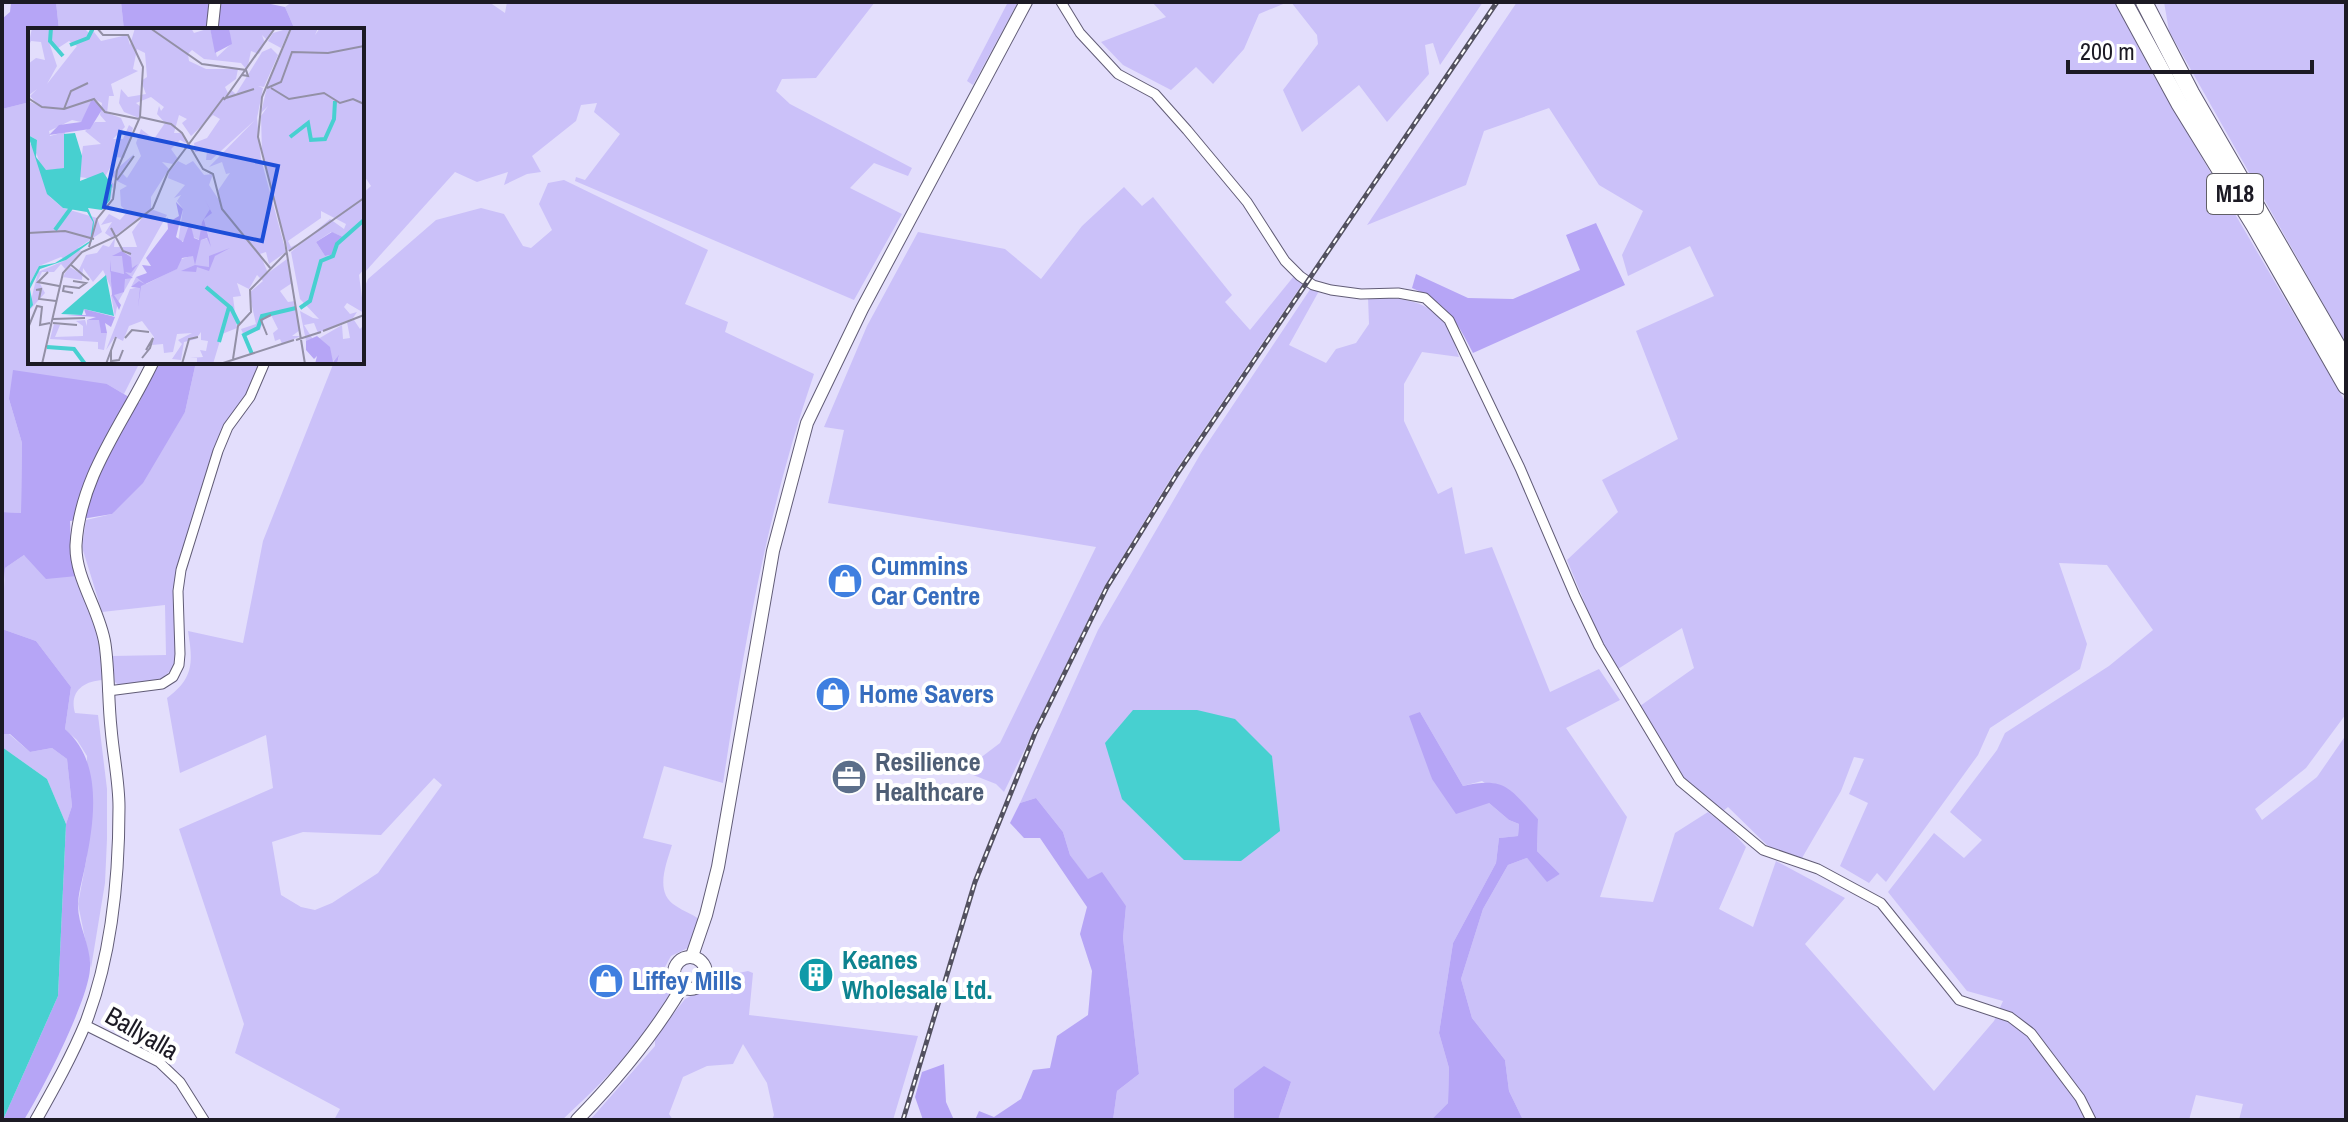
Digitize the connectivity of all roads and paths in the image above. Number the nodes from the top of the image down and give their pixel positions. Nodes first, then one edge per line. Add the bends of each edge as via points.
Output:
1 (215, 2) edge
2 (1026, 2) edge
3 (1061, 2) edge
4 (2124, 2) edge
5 (2144, 2) edge
6 (212, 28) edge
7 (2346, 361) edge
8 (152, 364) edge
9 (264, 364) edge
10 (2346, 386) edge
11 (108, 691) junction
12 (692, 956) junction
13 (682, 987) junction
14 (85, 1025) junction
15 (36, 1120) edge
16 (204, 1120) edge
17 (577, 1120) edge
18 (2091, 1120) edge

1 - 6 street
2 - 12 main road via 807,423 773,551 718,867
3 - 18 street via 1080,33 1118,74 1155,94 1187,130 1300,276 1331,290 1425,298 1449,320 1593,633 1680,781 1763,850 1818,869 1881,903 1959,1000 2010,1017 2031,1033
4 - 10 highway, M18
5 - 7 highway, M18
8 - 11 street via 90,481 76,548 106,645
9 - 11 street via 218,451 181,570 179,665 162,684
11 - 14 street via 119,805 117,860 103,969
12 - 13 main road via 676,965 674,977
12 - 13 main road via 706,967 705,979 697,987
13 - 17 main road via 620,1075
14 - 15 street
14 - 16 street, Ballyalla via 159,1062 180,1082

